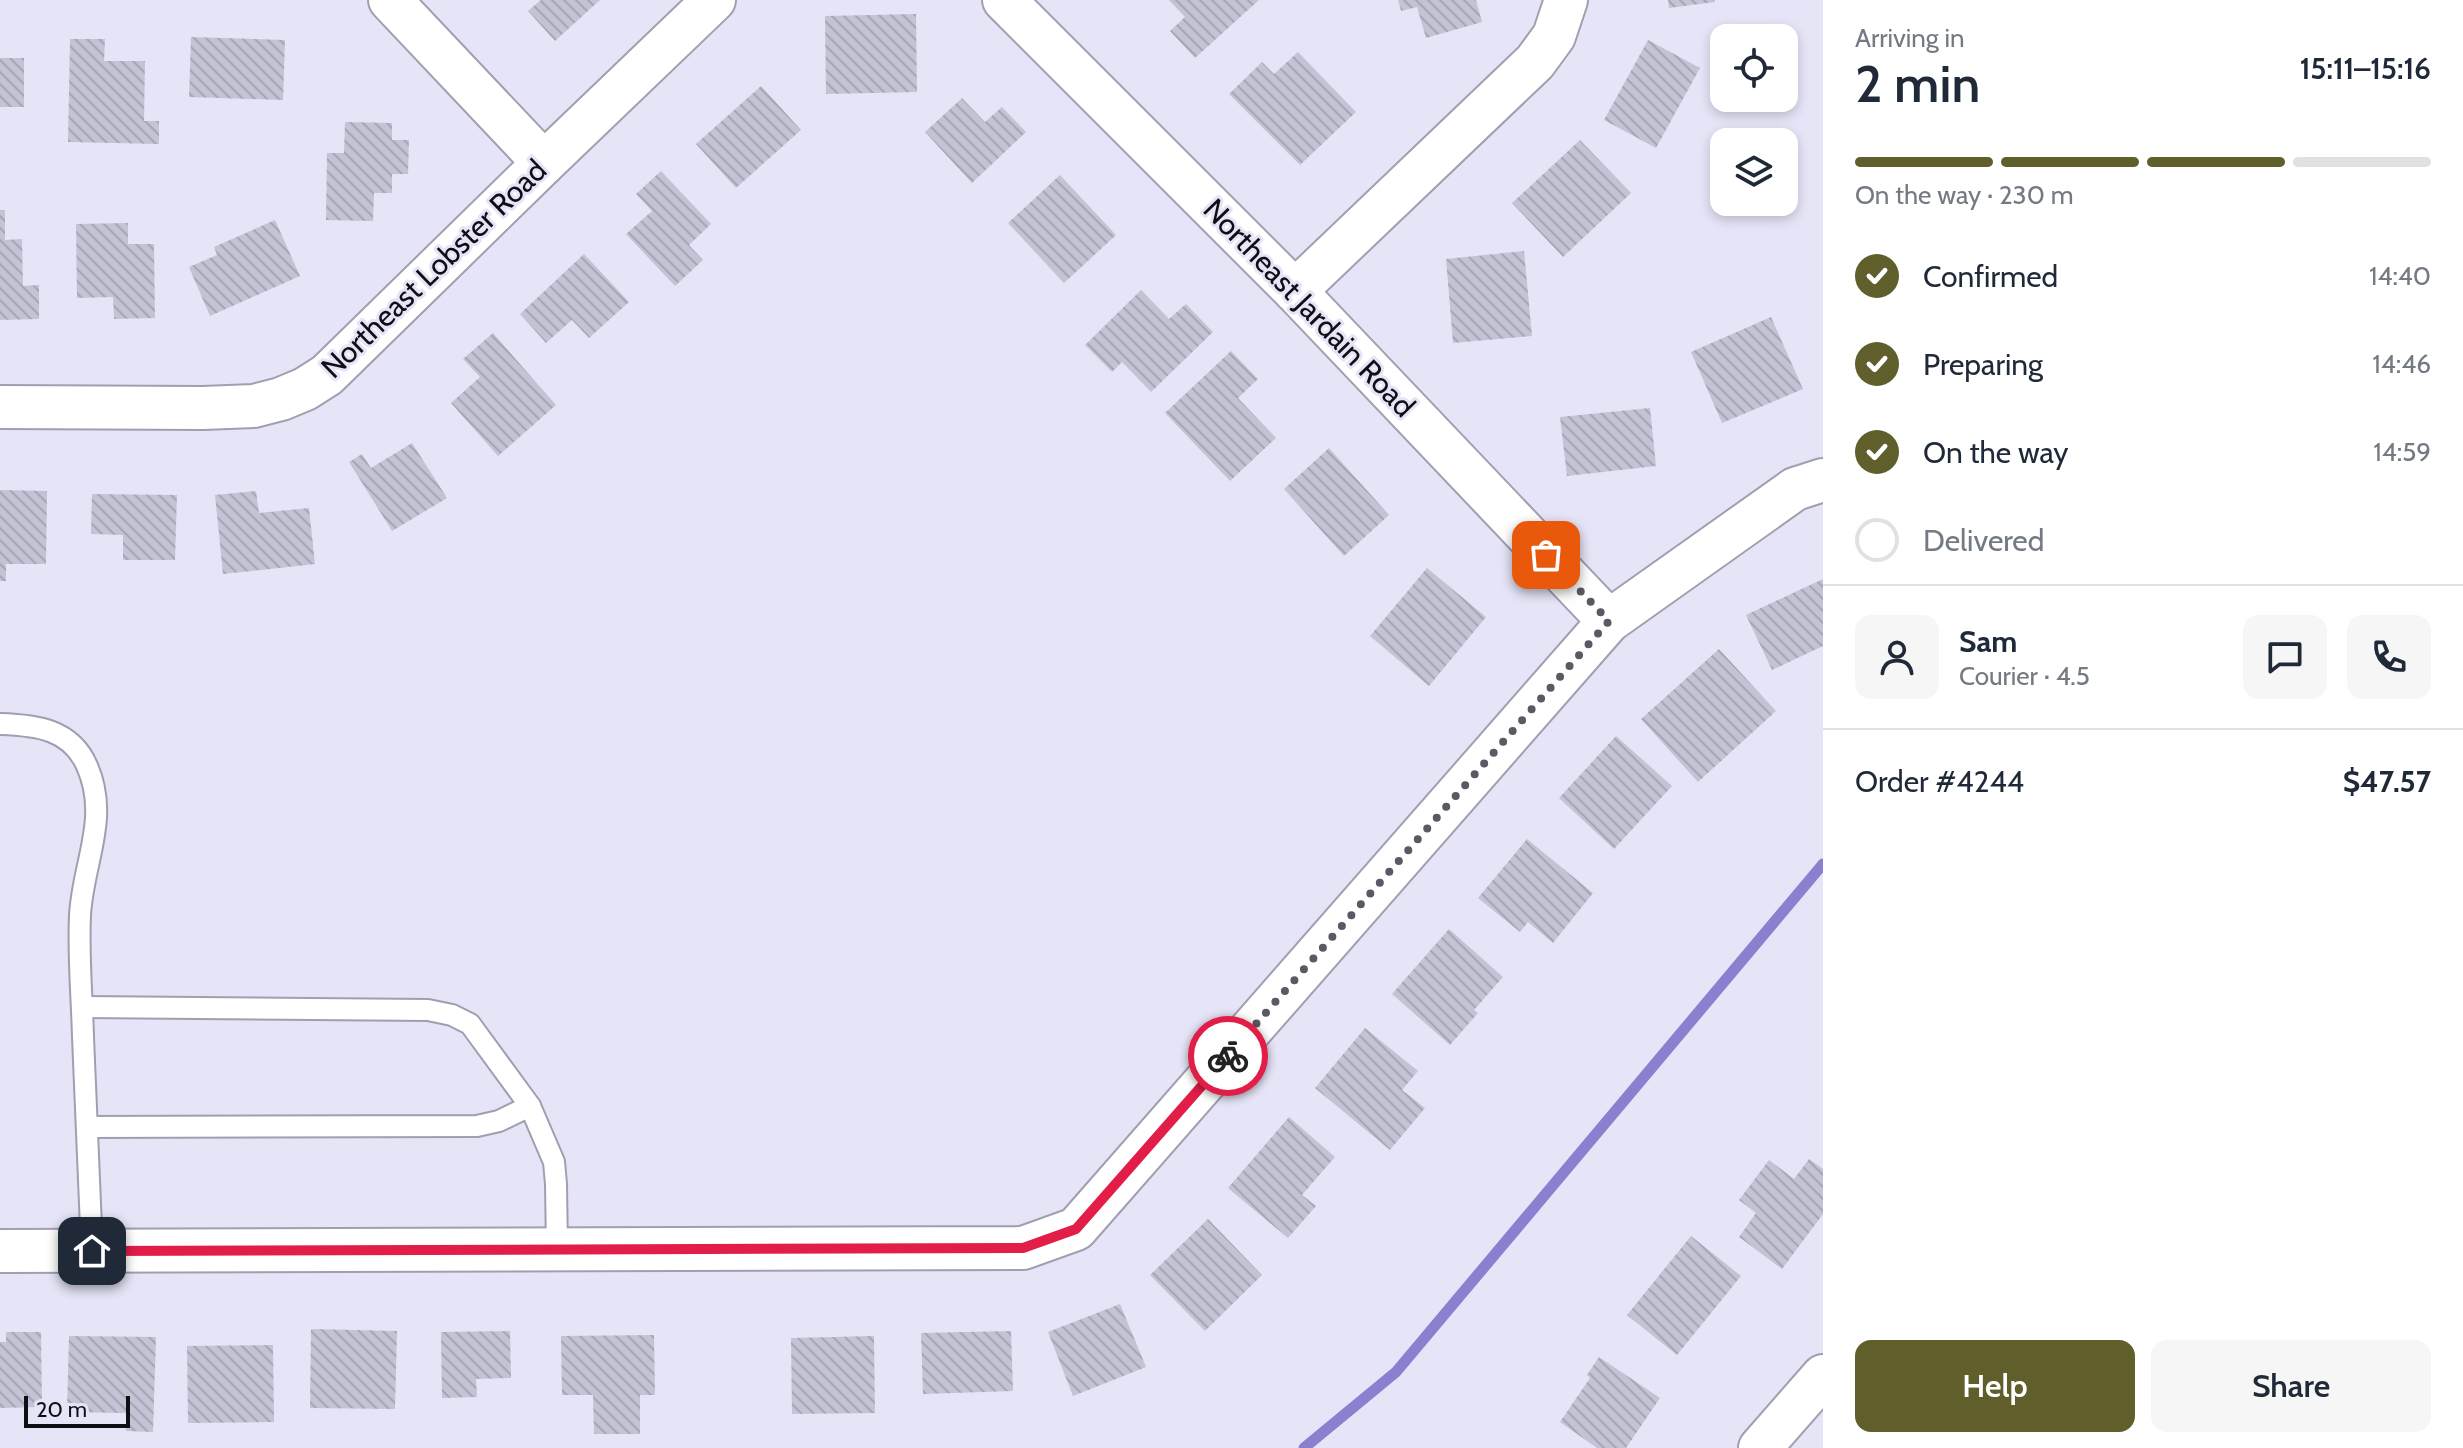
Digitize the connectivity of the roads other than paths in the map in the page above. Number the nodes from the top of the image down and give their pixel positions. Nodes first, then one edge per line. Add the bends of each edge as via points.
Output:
1 (390, 0) edge
2 (714, 0) edge
3 (1004, 0) edge
4 (1566, 0) edge
5 (544, 163) junction
6 (1295, 291) junction
7 (0, 407) edge
8 (1823, 480) edge
9 (1609, 621) junction
10 (0, 724) edge
11 (82, 1007) junction
12 (530, 1106) junction
13 (87, 1127) junction
14 (557, 1249) junction
15 (0, 1251) edge
16 (92, 1251) junction
17 (1823, 1376) edge
18 (1760, 1448) edge

1 - 5 street
2 - 5 street, Northeast Lobster Road
3 - 6 street, Northeast Jardain Road
4 - 6 street via 1554,36 1535,62
5 - 7 street, Northeast Lobster Road via 327,375 305,389 254,406
6 - 9 street, Northeast Jardain Road
8 - 9 street via 1795,489
9 - 14 street via 1076,1229 1023,1248
10 - 11 lane via 52,730 71,743 97,792 80,914
11 - 12 lane via 428,1010 452,1015 470,1024
11 - 13 lane
12 - 13 lane via 477,1126
12 - 14 lane via 554,1162
13 - 16 lane
14 - 16 street
15 - 16 street
17 - 18 street

